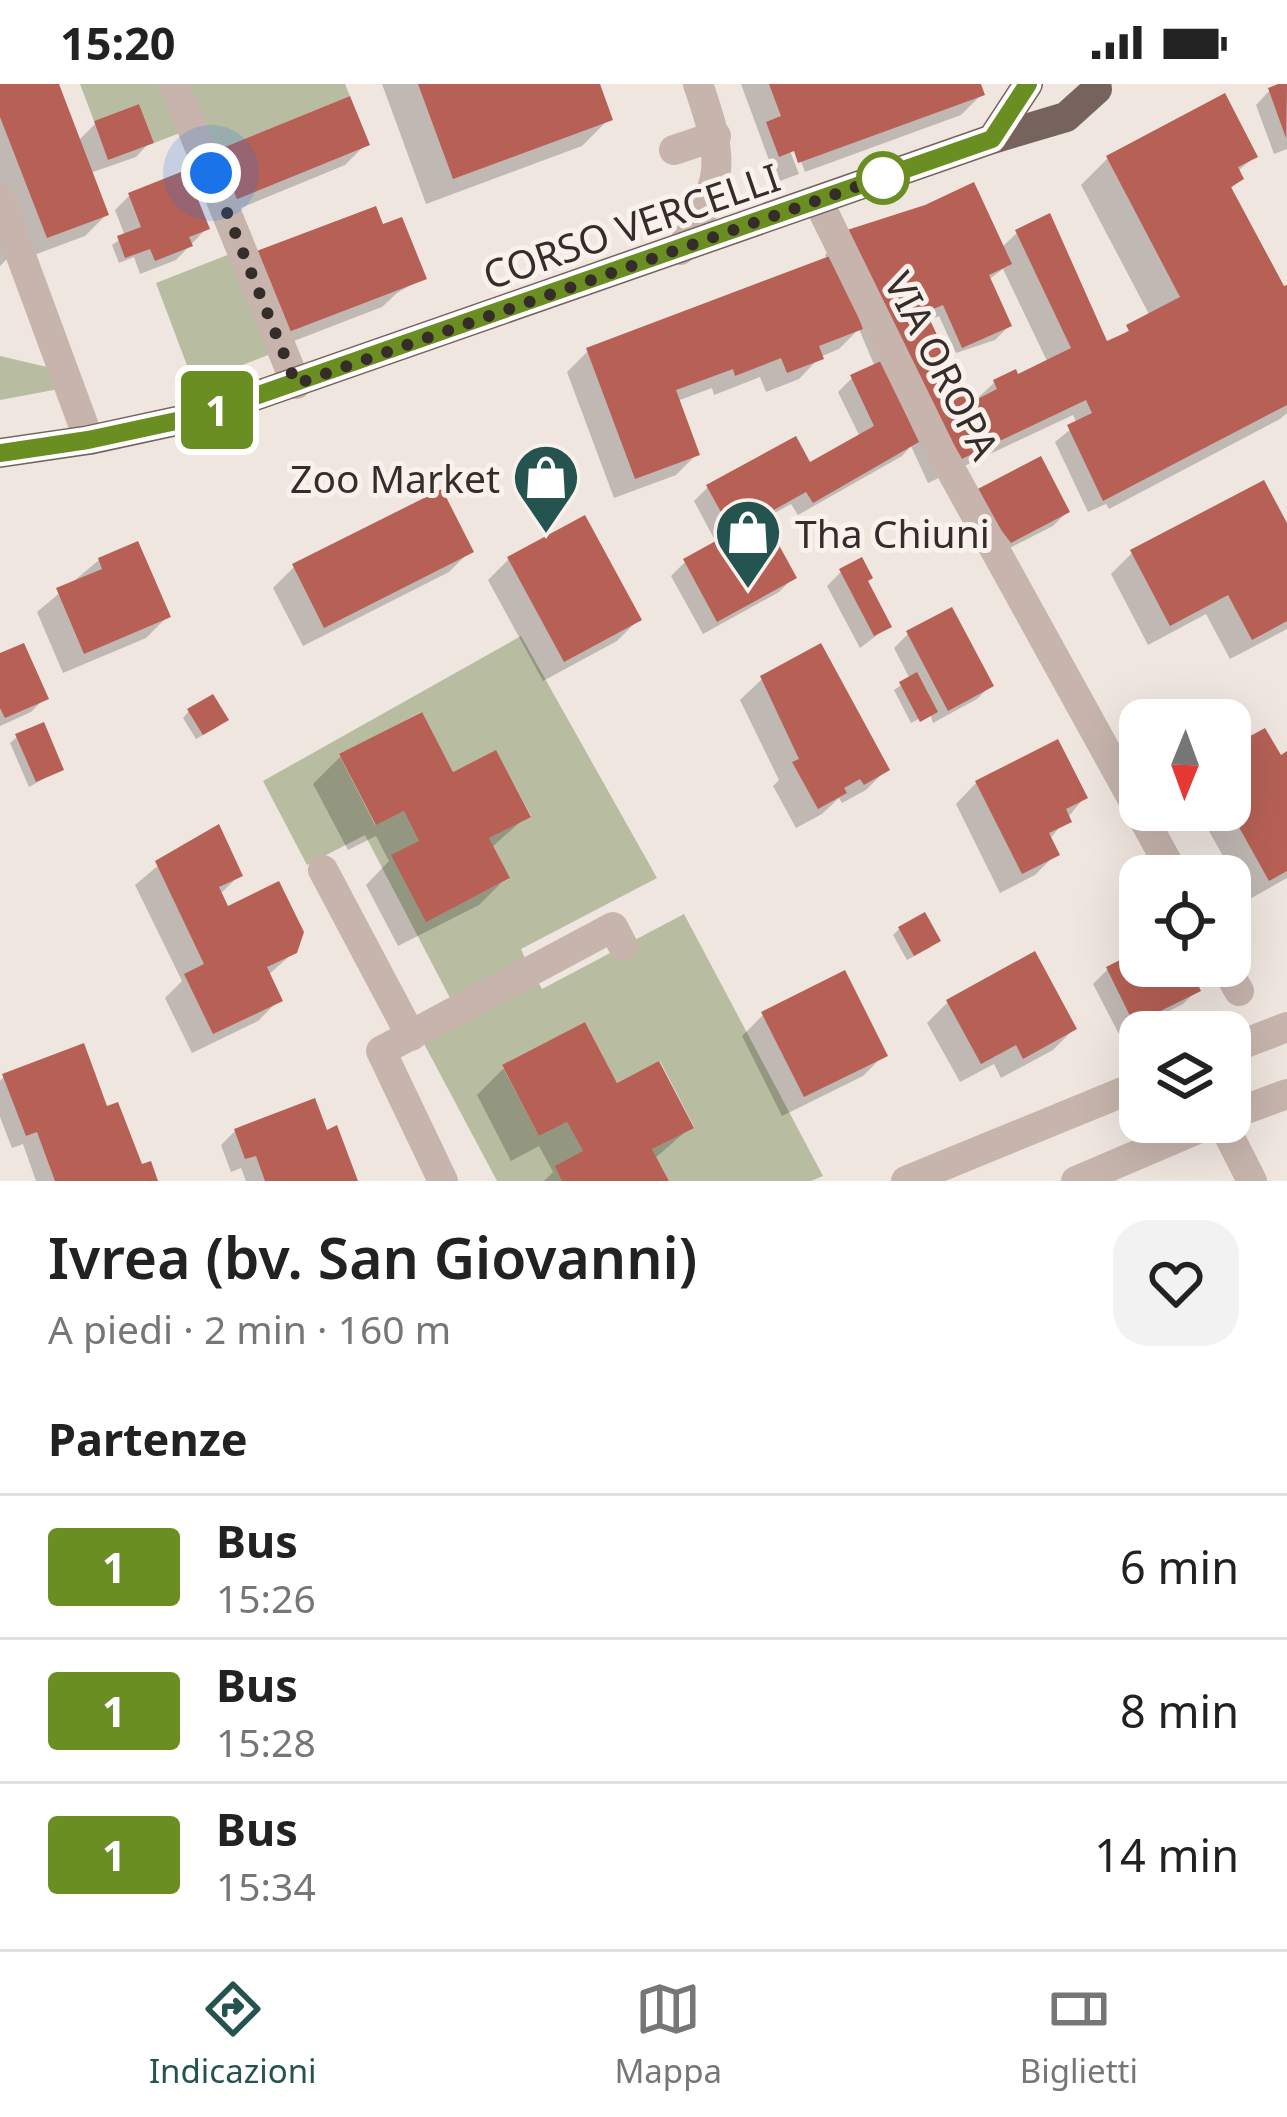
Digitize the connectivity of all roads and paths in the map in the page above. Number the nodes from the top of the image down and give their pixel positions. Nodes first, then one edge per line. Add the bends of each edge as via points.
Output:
1 (174, 84) edge
2 (698, 84) edge
3 (1028, 84) edge
4 (1064, 84) edge
5 (1109, 86) edge
6 (716, 136) junction
7 (992, 139) junction
8 (674, 150) dead end
9 (0, 199) edge
10 (818, 201) junction
11 (680, 250) junction
12 (296, 384) junction
13 (88, 440) junction
14 (0, 453) edge
15 (1163, 855) edge
16 (323, 870) dead end
17 (623, 946) dead end
18 (1287, 1027) edge
19 (411, 1036) junction
20 (1251, 1041) edge
21 (1119, 1094) edge
22 (1287, 1094) edge
23 (1251, 1107) edge
24 (1167, 1143) edge
25 (1230, 1143) edge
26 (443, 1181) edge
27 (906, 1181) edge
28 (1076, 1181) edge
29 (1252, 1181) edge

1 - 12 street
2 - 6 street
3 - 7 main road
4 - 5 main road
5 - 7 main road, CORSO VERCELLI via 1066,117
6 - 8 street
6 - 11 street via 720,156 708,206
7 - 10 main road, CORSO VERCELLI
9 - 13 street
10 - 11 main road, CORSO VERCELLI
10 - 15 street, VIA OROPA via 941,452
11 - 12 main road, CORSO VERCELLI
12 - 13 main road, CORSO VERCELLI
13 - 14 main road, CORSO VERCELLI
16 - 19 street
17 - 19 street via 613,927
18 - 20 street
19 - 26 street via 381,1051
21 - 27 street
22 - 23 street
24 - 28 street
25 - 29 street

